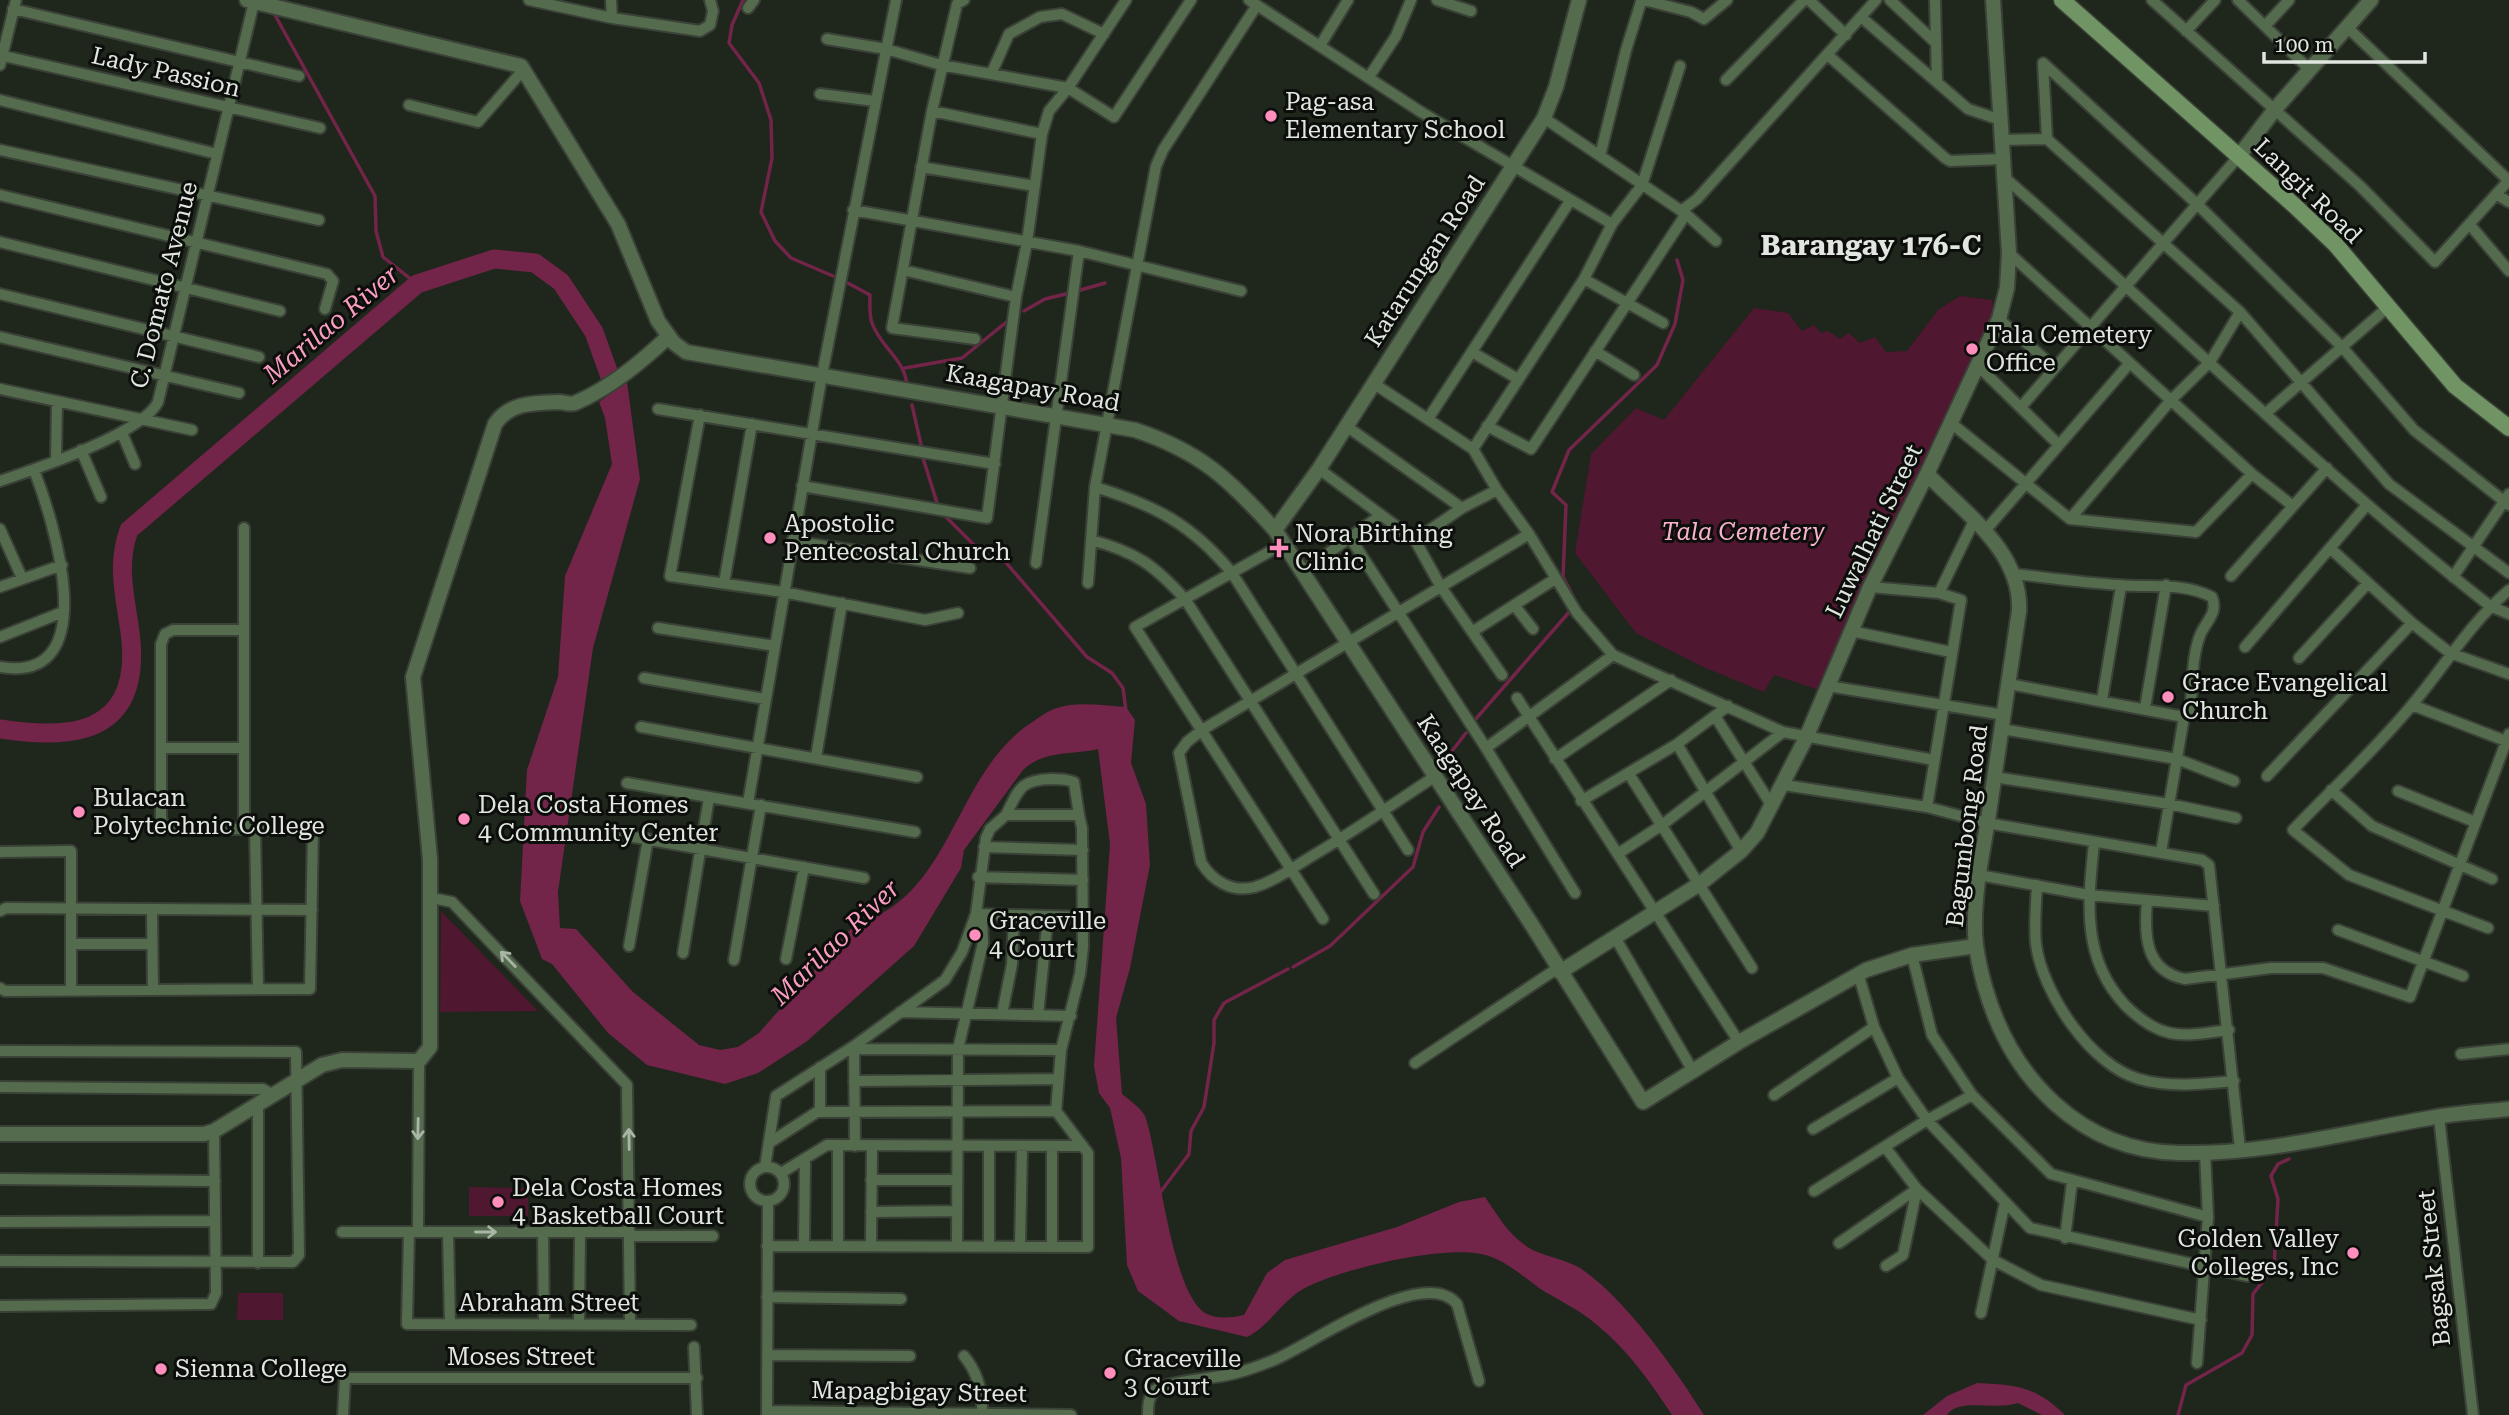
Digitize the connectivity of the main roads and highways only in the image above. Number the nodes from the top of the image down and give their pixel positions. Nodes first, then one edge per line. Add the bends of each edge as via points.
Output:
1 (2062, 0) edge
2 (2509, 428) edge

1 - 2 main road, Langit Road via 2336,245 2455,386

